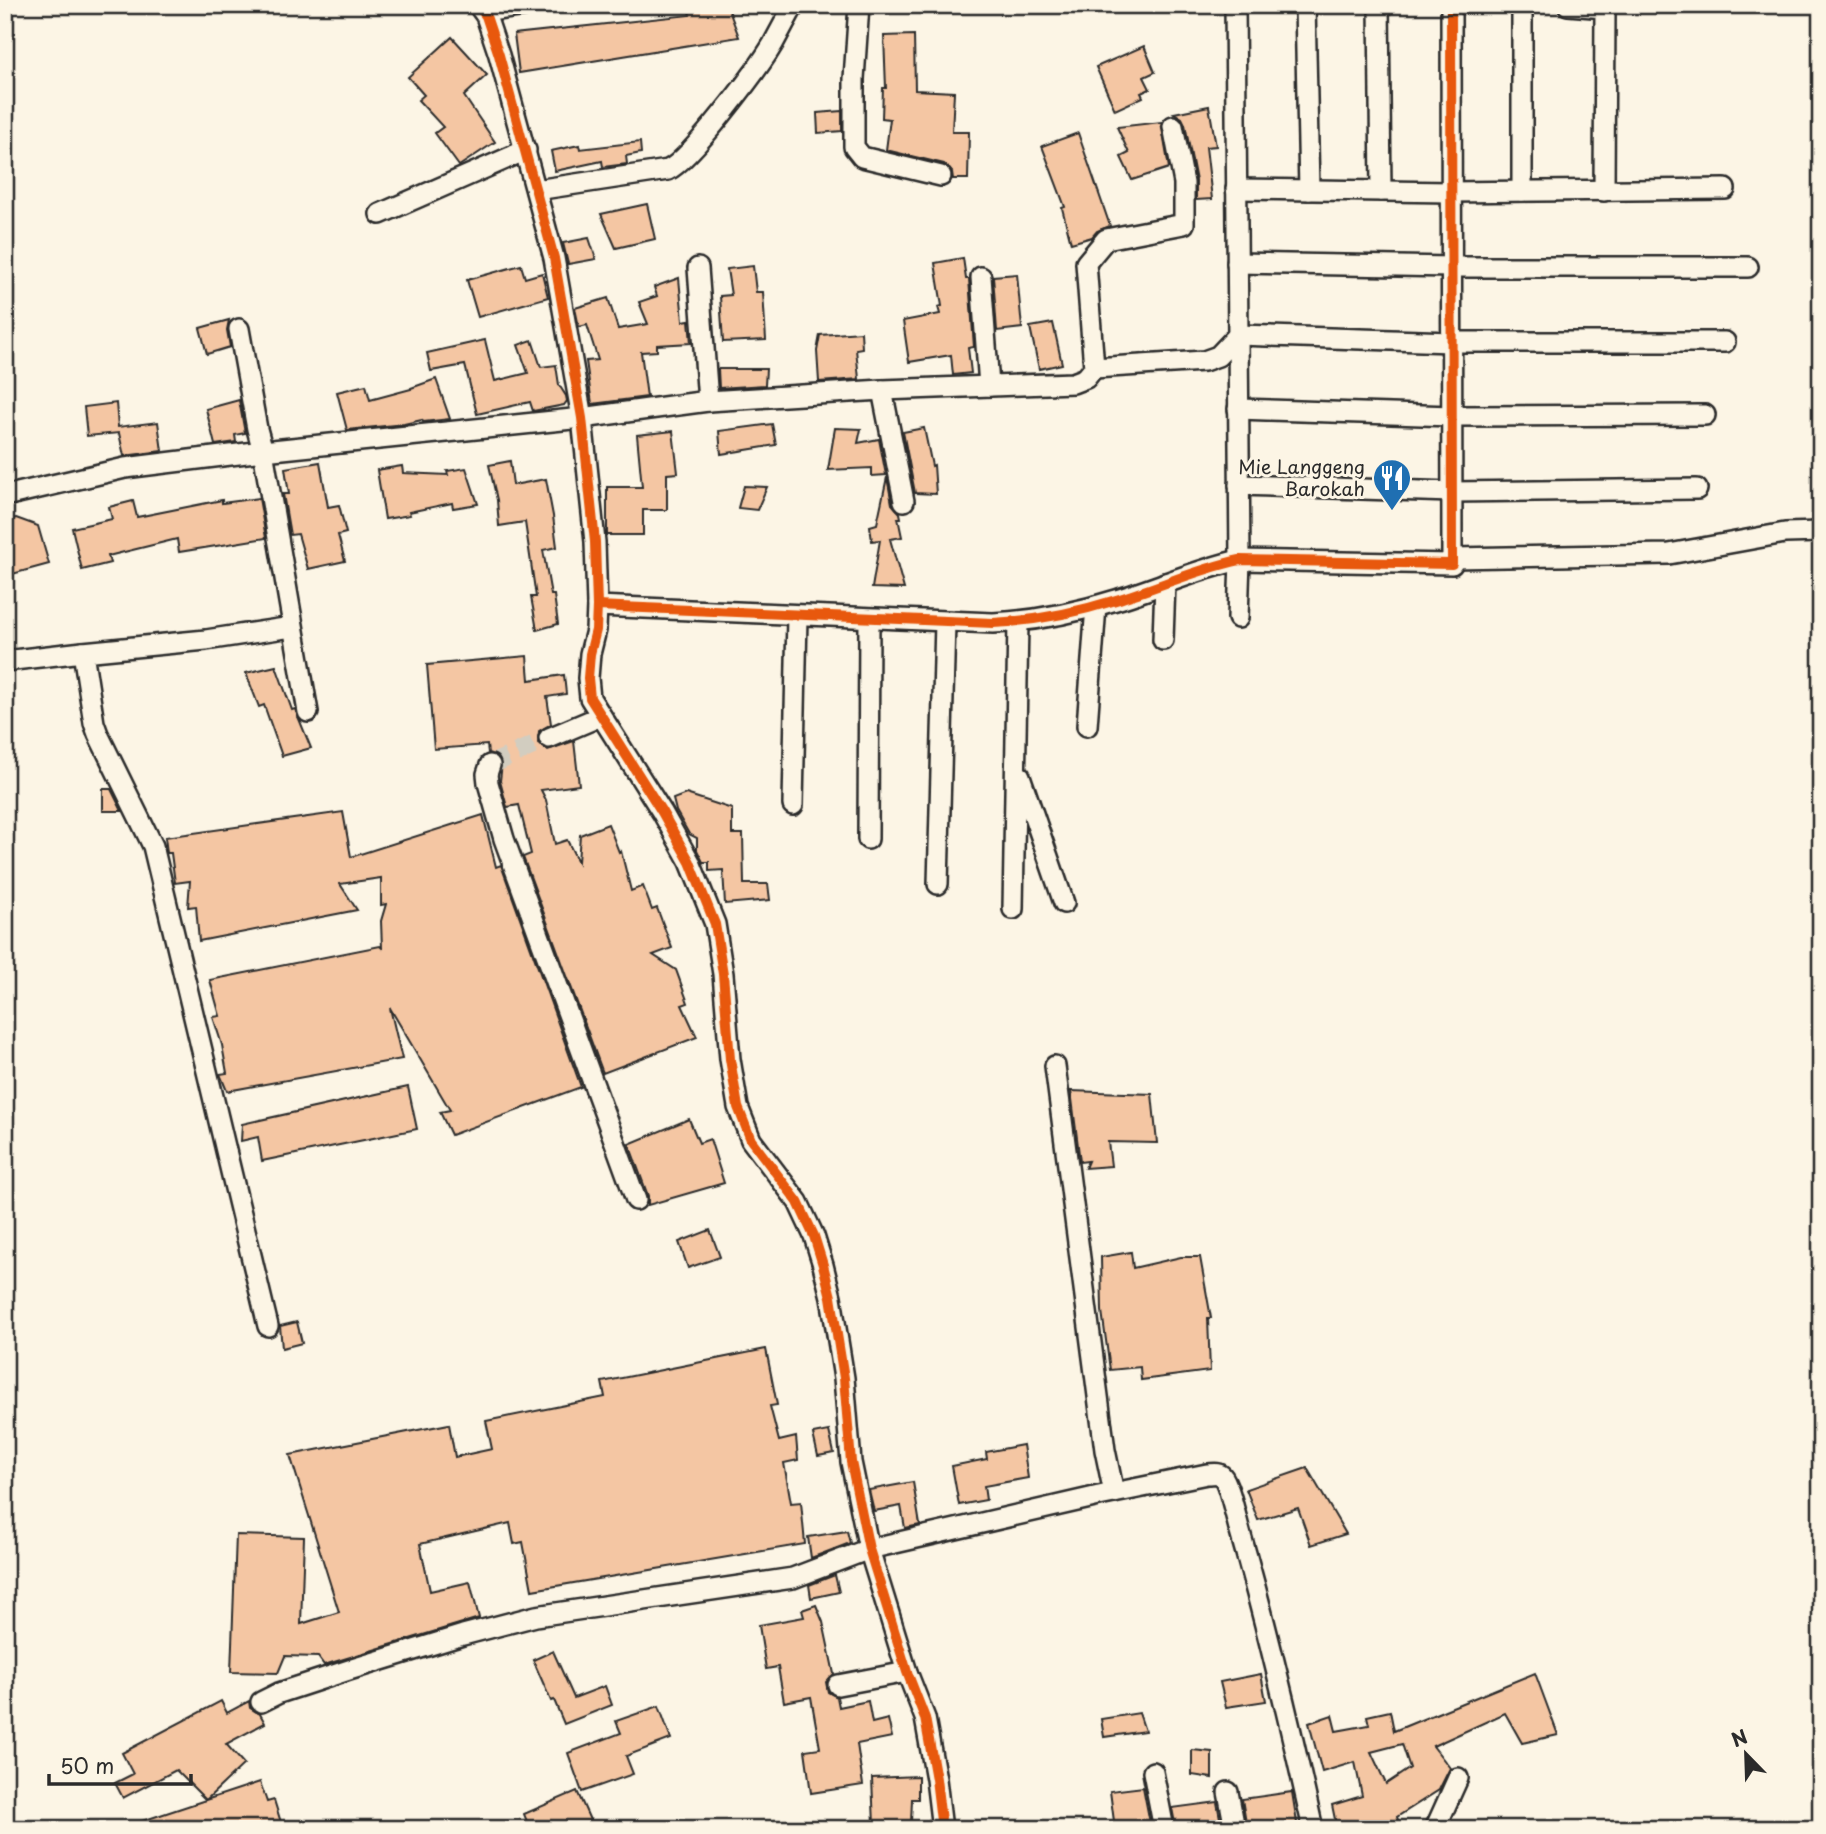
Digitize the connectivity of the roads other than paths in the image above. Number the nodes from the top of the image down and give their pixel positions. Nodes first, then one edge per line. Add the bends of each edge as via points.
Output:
1 (567, 5) edge
2 (794, 5) edge
3 (859, 5) edge
4 (1235, 5) edge
5 (1305, 5) edge
6 (1380, 5) edge
7 (1451, 5) edge
8 (1521, 5) edge
9 (1568, 5) edge
10 (482, 11) edge
11 (1173, 127) dead end
12 (526, 150) junction
13 (941, 176) dead end
14 (1236, 189) junction
15 (537, 190) junction
16 (1309, 190) junction
17 (1725, 190) dead end
18 (1381, 191) junction
19 (1522, 191) junction
20 (1604, 191) junction
21 (1451, 192) junction
22 (380, 214) dead end
23 (1237, 263) junction
24 (1452, 267) junction
25 (1748, 267) dead end
26 (698, 268) dead end
27 (981, 277) dead end
28 (239, 329) dead end
29 (1238, 335) junction
30 (1452, 342) junction
31 (1725, 342) dead end
32 (1094, 369) junction
33 (989, 386) junction
34 (882, 390) junction
35 (708, 401) junction
36 (1238, 409) junction
37 (1705, 415) dead end
38 (1452, 416) junction
39 (582, 418) junction
40 (263, 451) junction
41 (1239, 485) junction
42 (1698, 489) dead end
43 (1452, 492) junction
44 (5, 496) edge
45 (904, 501) dead end
46 (1821, 532) edge
47 (1452, 558) junction
48 (1240, 560) junction
49 (1165, 583) junction
50 (597, 606) junction
51 (1096, 606) junction
52 (797, 616) junction
53 (1238, 618) dead end
54 (869, 619) junction
55 (945, 622) junction
56 (1018, 622) junction
57 (292, 627) junction
58 (1163, 640) dead end
59 (83, 652) junction
60 (5, 660) edge
61 (308, 712) dead end
62 (601, 716) junction
63 (1087, 726) dead end
64 (549, 738) tunnel mouth
65 (1015, 762) junction
66 (490, 765) dead end
67 (793, 804) dead end
68 (868, 839) dead end
69 (938, 884) dead end
70 (1064, 902) dead end
71 (1013, 909) dead end
72 (1055, 1066) dead end
73 (636, 1200) dead end
74 (268, 1326) dead end
75 (1114, 1493) junction
76 (869, 1549) junction
77 (907, 1672) junction
78 (838, 1685) dead end
79 (261, 1702) dead end
80 (1153, 1772) dead end
81 (1458, 1778) dead end
82 (1228, 1792) dead end
83 (942, 1829) edge
84 (1164, 1829) edge
85 (1235, 1829) edge
86 (1313, 1829) edge
87 (1435, 1829) edge

1 - 10 lane
2 - 15 street via 771,46 678,165
3 - 13 street via 853,147 862,157
4 - 14 street
5 - 16 street
6 - 18 street
7 - 21 street
8 - 19 street
9 - 20 street via 1605,8
10 - 12 street
11 - 32 street via 1184,183 1184,224 1106,239 1086,263
12 - 15 street
12 - 22 street
14 - 16 street
14 - 23 street
15 - 39 street via 554,258
16 - 18 street
17 - 20 street
18 - 21 street
19 - 20 street
19 - 21 street
21 - 24 street
23 - 24 street
23 - 29 street
24 - 25 street
24 - 30 street
26 - 35 street
27 - 33 street
28 - 40 street
29 - 30 street
29 - 32 street via 1218,356 1204,361
29 - 36 street
30 - 31 street
30 - 38 street
32 - 33 street via 1073,383
33 - 34 street
34 - 35 street
34 - 45 street
35 - 39 street
36 - 38 street
36 - 41 street
37 - 38 street
38 - 43 street
39 - 40 street
39 - 50 street
40 - 44 street via 125,468
40 - 57 street
41 - 43 street
41 - 48 street
42 - 43 street
43 - 47 street
46 - 47 street via 1785,533 1669,554
47 - 48 street via 1452,564
48 - 49 street
48 - 53 street
49 - 51 street
49 - 58 street
50 - 52 street
50 - 62 street via 588,678 590,698
51 - 56 street
51 - 63 street
52 - 54 street
52 - 67 street
54 - 55 street
54 - 68 street
55 - 56 street
55 - 69 street
56 - 65 street
57 - 59 street
57 - 61 street
59 - 60 street
59 - 74 street via 94,723 153,846
62 - 64 street
62 - 76 street via 684,852 715,924 737,1107 751,1140 798,1202 814,1236 831,1297 844,1378 850,1462
65 - 70 street
65 - 71 street
66 - 73 street via 488,783 504,839
72 - 75 street
75 - 76 street
75 - 86 street via 1207,1474 1222,1476 1258,1601
76 - 77 street
76 - 79 street via 793,1578 536,1616 349,1670
77 - 78 street
77 - 83 street via 925,1718
80 - 84 street
81 - 87 street
82 - 85 street

